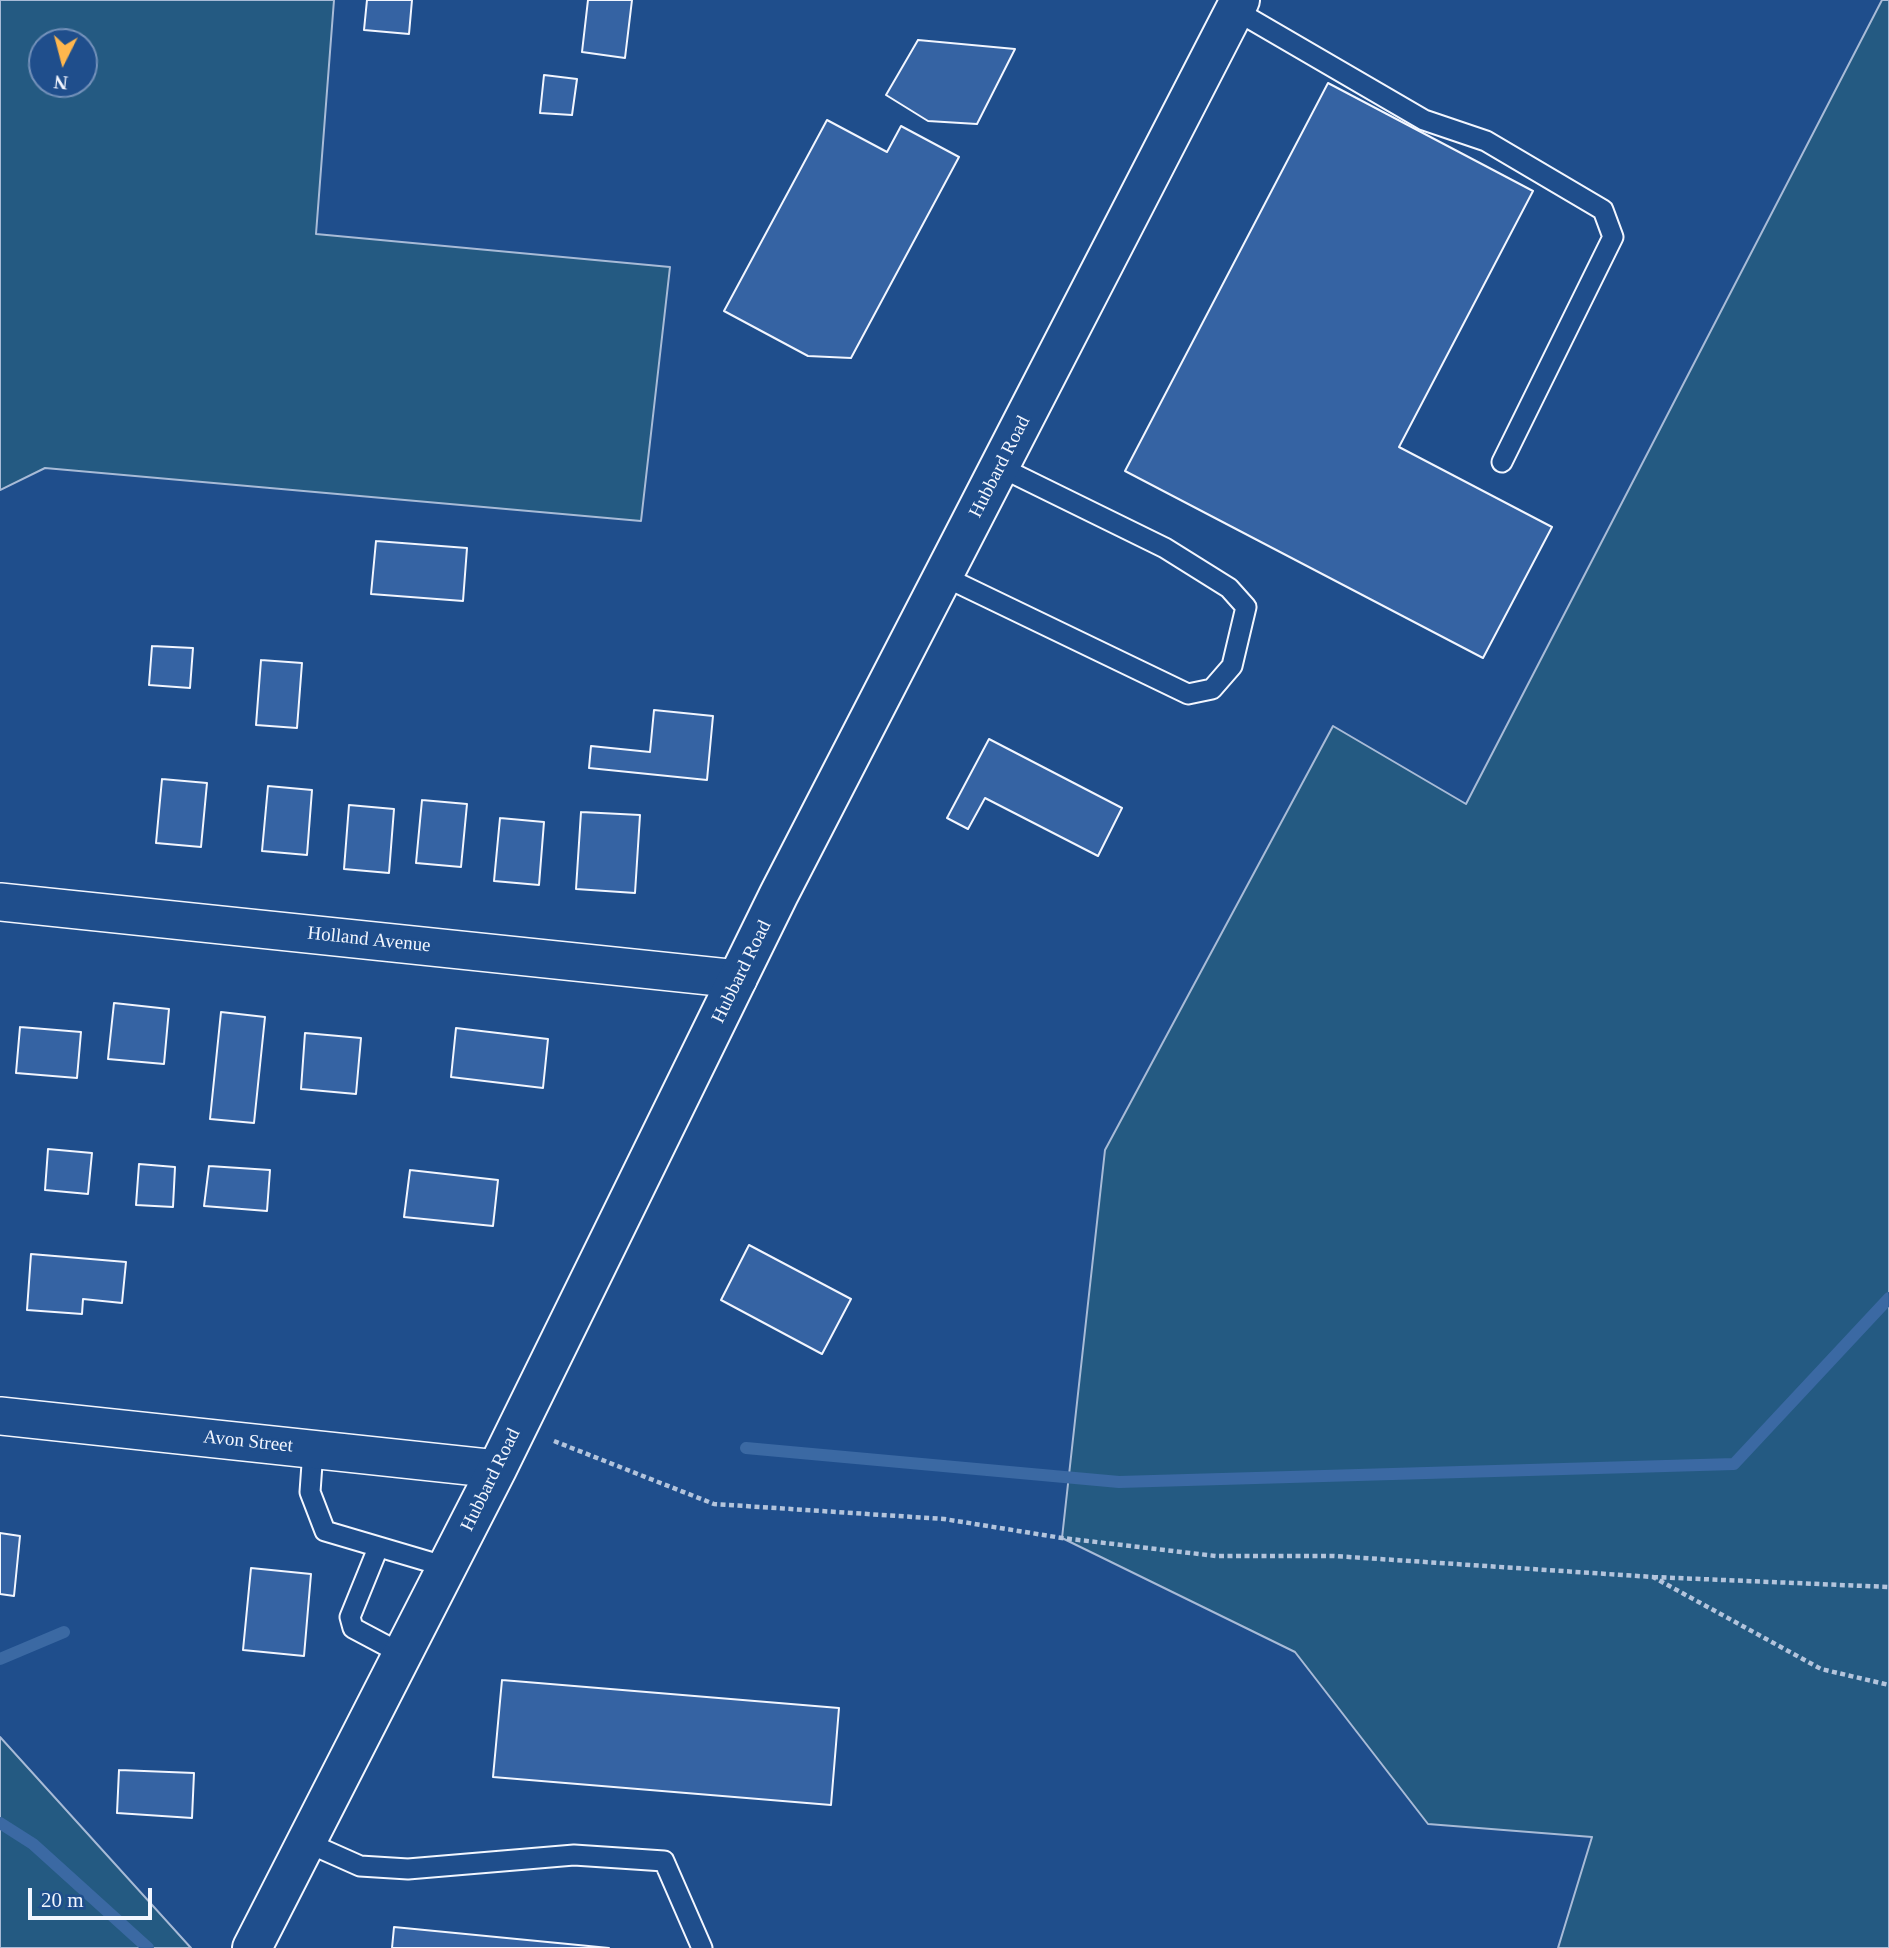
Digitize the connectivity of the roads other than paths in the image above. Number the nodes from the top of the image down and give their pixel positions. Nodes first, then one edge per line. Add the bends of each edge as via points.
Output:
1 (1237, 5) edge
2 (1502, 462) dead end
3 (1000, 467) junction
4 (943, 576) junction
5 (0, 902) edge
6 (738, 979) junction
7 (0, 1416) edge
8 (313, 1450) junction
9 (497, 1469) junction
10 (378, 1548) junction
11 (447, 1567) junction
12 (402, 1654) junction
13 (306, 1842) junction
14 (252, 1948) edge
15 (702, 1948) edge

1 - 2 lane via 1423,120 1486,141 1603,210 1613,237
1 - 3 main road, Hubbard Road
3 - 4 main road, Hubbard Road
3 - 4 lane via 1165,548 1228,588 1247,607 1232,666 1212,689 1188,694
4 - 6 main road, Hubbard Road
5 - 6 street, Holland Avenue
6 - 9 main road, Hubbard Road
7 - 8 street, Avon Street
8 - 9 street, Avon Street
8 - 10 lane via 310,1492 325,1531
9 - 11 main road, Hubbard Road
10 - 11 lane
10 - 12 lane via 350,1617 353,1628
11 - 12 main road, Hubbard Road
12 - 13 main road, Hubbard Road
13 - 14 main road, Hubbard Road
13 - 15 lane via 360,1866 408,1869 574,1855 664,1861

